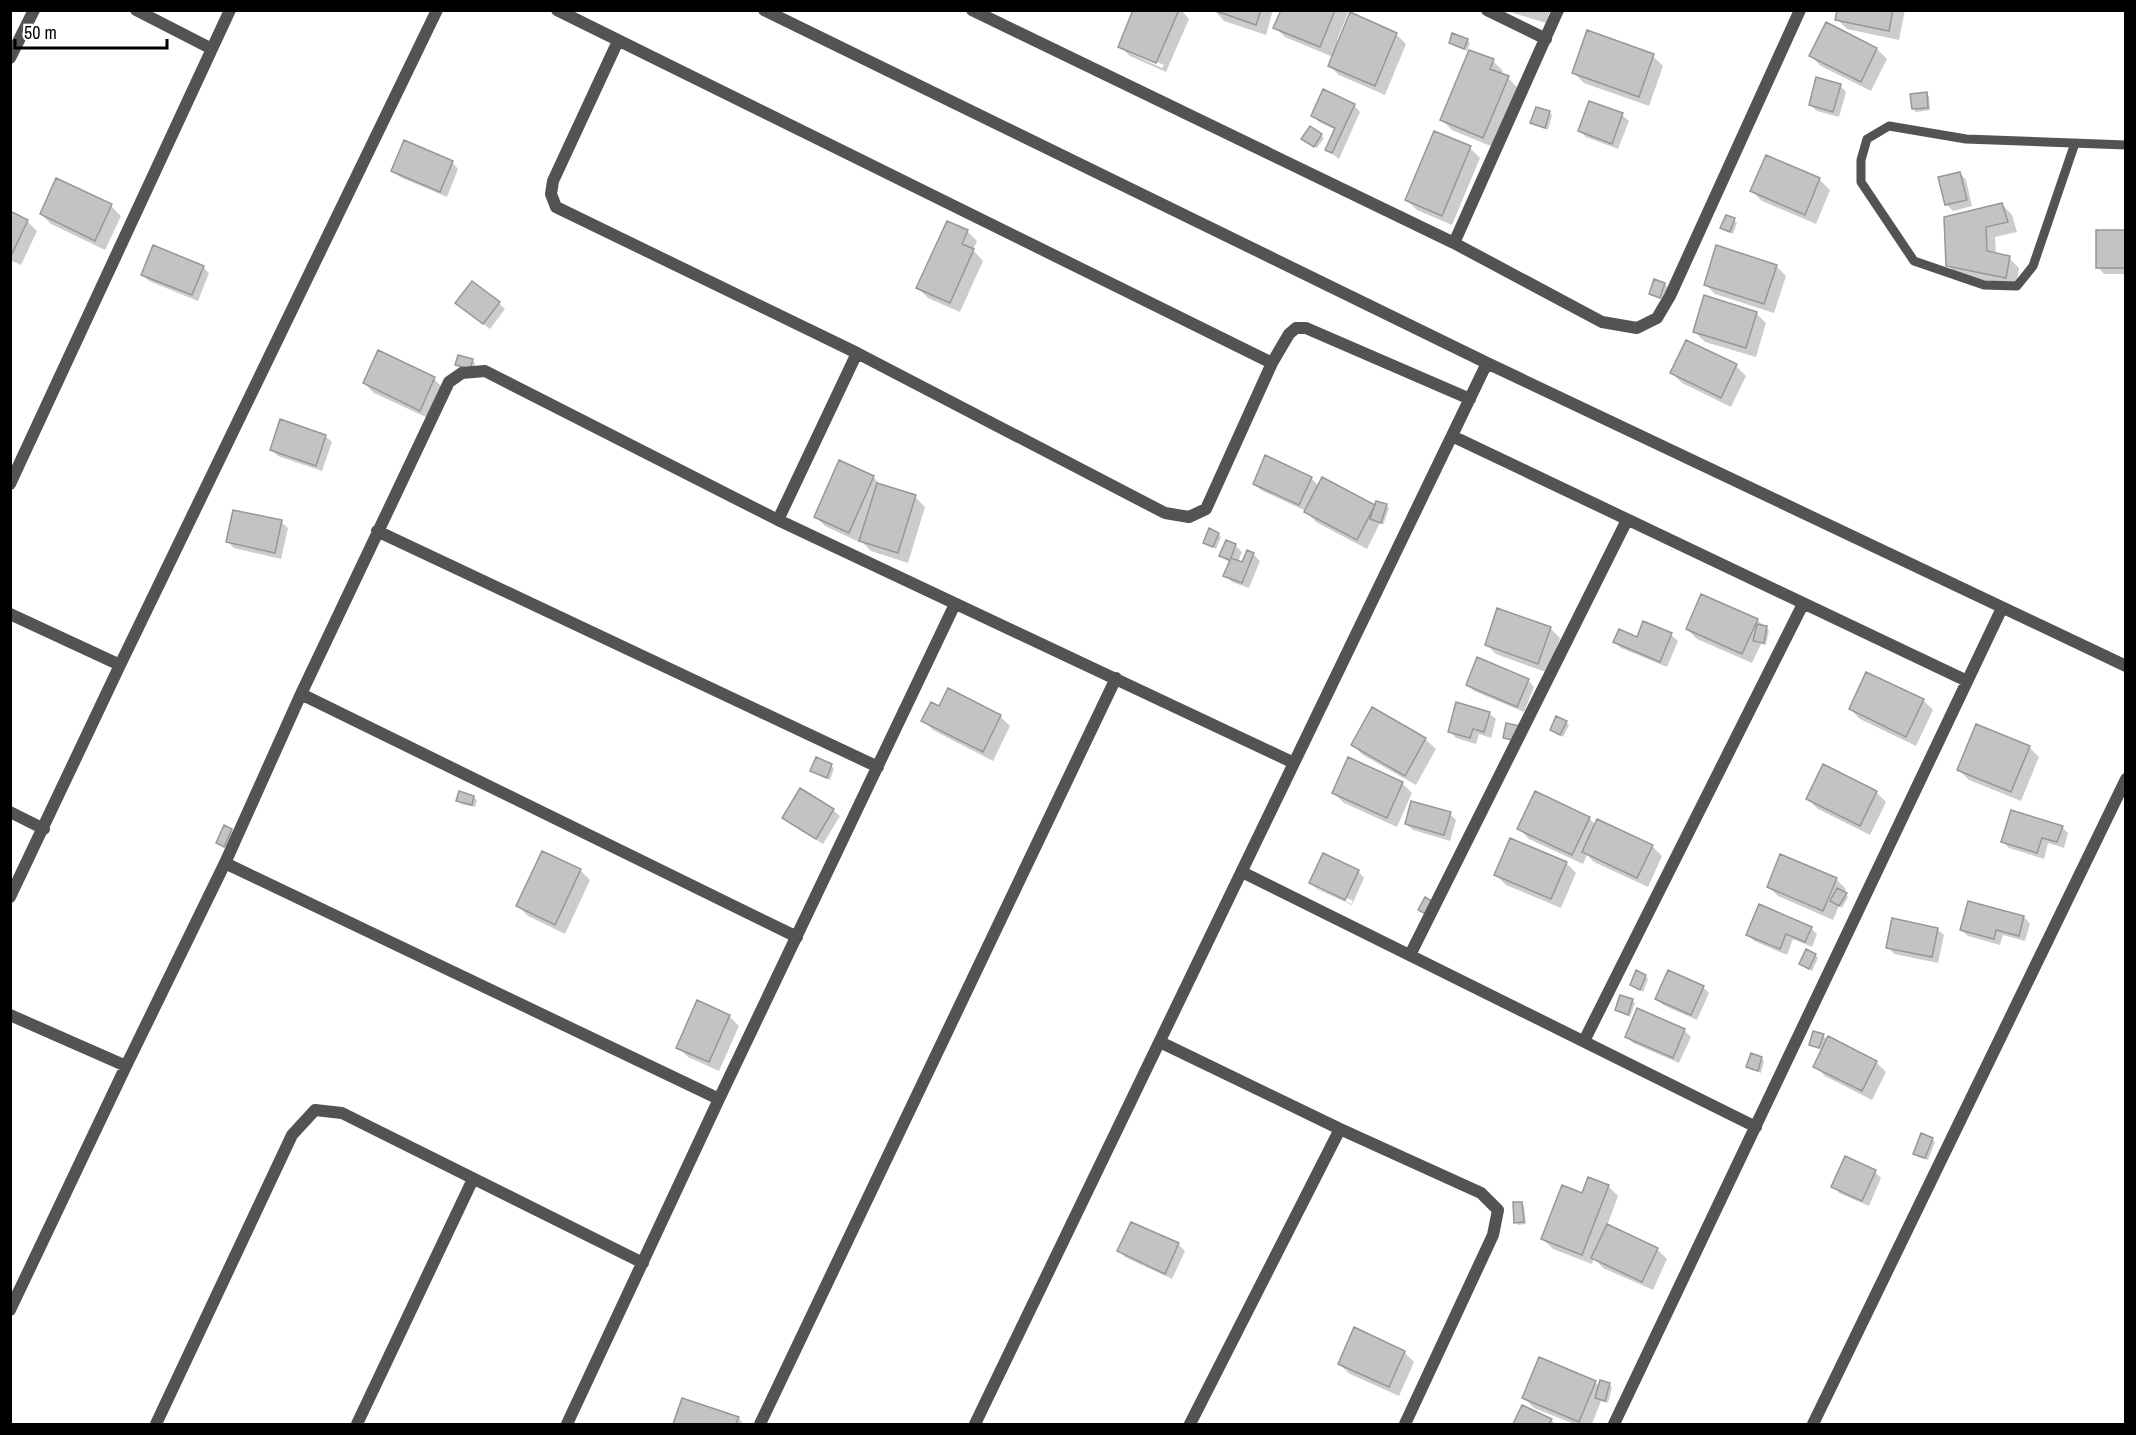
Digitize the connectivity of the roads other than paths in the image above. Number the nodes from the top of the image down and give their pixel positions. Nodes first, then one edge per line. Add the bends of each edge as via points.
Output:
1 (34, 10) edge
2 (136, 10) edge
3 (230, 10) edge
4 (437, 10) edge
5 (557, 10) edge
6 (764, 10) edge
7 (972, 10) edge
8 (1487, 10) edge
9 (1558, 10) edge
10 (1800, 10) edge
11 (1546, 39) junction
12 (618, 41) junction
13 (212, 49) junction
14 (10, 58) edge
15 (2075, 143) junction
16 (2126, 146) edge
17 (1454, 243) junction
18 (857, 353) junction
19 (1272, 363) junction
20 (1487, 363) junction
21 (1470, 399) junction
22 (1452, 436) junction
23 (10, 484) edge
24 (777, 519) junction
25 (1627, 520) junction
26 (377, 531) junction
27 (955, 604) junction
28 (1803, 604) junction
29 (2002, 608) junction
30 (10, 614) edge
31 (120, 665) junction
32 (2126, 666) edge
33 (1116, 678) junction
34 (1967, 681) junction
35 (301, 694) junction
36 (1294, 763) junction
37 (878, 767) junction
38 (2126, 779) edge
39 (10, 813) edge
40 (44, 829) junction
41 (225, 864) junction
42 (1242, 872) junction
43 (10, 897) edge
44 (797, 937) junction
45 (1410, 955) junction
46 (10, 1015) edge
47 (1584, 1041) junction
48 (1160, 1042) junction
49 (126, 1066) junction
50 (719, 1099) junction
51 (1756, 1127) junction
52 (1340, 1129) junction
53 (474, 1179) junction
54 (643, 1263) junction
55 (10, 1310) edge
56 (156, 1425) edge
57 (357, 1425) edge
58 (567, 1425) edge
59 (760, 1425) edge
60 (975, 1425) edge
61 (1190, 1425) edge
62 (1406, 1425) edge
63 (1614, 1425) edge
64 (1813, 1425) edge

1 - 14 street
2 - 13 street
3 - 13 street
4 - 31 street
5 - 12 street
6 - 20 street
7 - 17 street
8 - 11 street
9 - 11 street
10 - 17 street via 1657,318 1637,328 1602,322
11 - 17 street
12 - 18 street via 553,181 555,207
12 - 19 street
13 - 23 street
15 - 15 lane via 1966,139 1889,126 1867,139 1861,160 1861,182 1914,261 1984,285 2017,286 2033,266
15 - 16 lane
18 - 19 street via 1165,513 1189,517 1206,509
18 - 24 street
19 - 21 street via 1289,334 1296,328 1306,328
20 - 21 street
20 - 29 street
21 - 22 street
22 - 25 street
22 - 36 street
24 - 26 street via 485,371 462,373 449,382
24 - 27 street
25 - 28 street
25 - 45 street
26 - 35 street
26 - 37 street
27 - 33 street
27 - 37 street
28 - 34 street
28 - 47 street
29 - 32 street
29 - 34 street
30 - 31 street
31 - 40 street
33 - 36 street
33 - 59 street
34 - 51 street
35 - 41 street
35 - 44 street
36 - 42 street
37 - 44 street
38 - 64 street
39 - 40 street
40 - 43 street
41 - 49 street
41 - 50 street
42 - 45 street
42 - 48 street
44 - 50 street
45 - 47 street
46 - 49 street
47 - 51 street
48 - 52 street
48 - 60 street
49 - 55 street
50 - 54 street
51 - 63 street
52 - 61 street
52 - 62 street via 1481,1193 1498,1210 1493,1235
53 - 54 street
53 - 56 street via 342,1113 315,1110 292,1135
53 - 57 street
54 - 58 street

